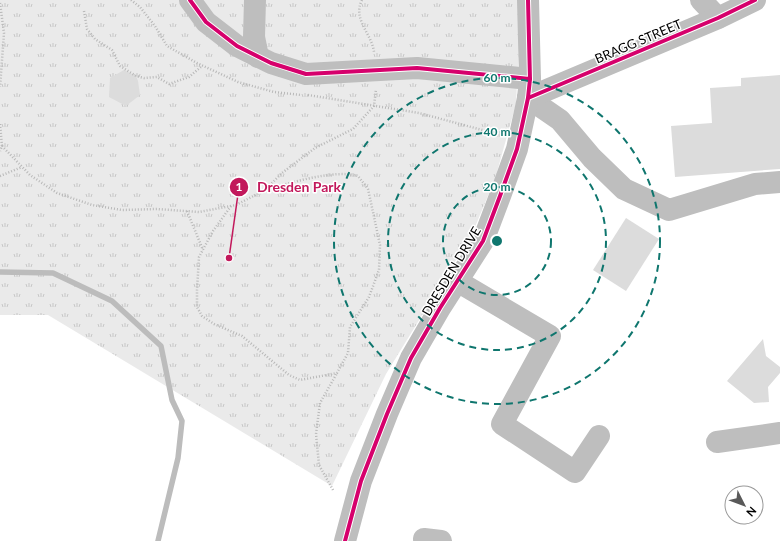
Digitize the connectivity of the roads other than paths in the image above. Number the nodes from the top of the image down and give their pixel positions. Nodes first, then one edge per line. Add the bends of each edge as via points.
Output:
1 (190, 0) edge
2 (255, 0) edge
3 (528, 0) edge
4 (701, 0) edge
5 (755, 0) edge
6 (718, 18) junction
7 (258, 57) junction
8 (529, 89) junction
9 (780, 182) edge
10 (457, 281) junction
11 (780, 433) edge
12 (599, 436) dead end
13 (717, 442) dead end
14 (346, 541) edge

1 - 7 street via 206,22 237,46
2 - 7 street via 254,37
3 - 8 street, DRESDEN DRIVE
4 - 6 street
5 - 6 street, BRAGG STREET
6 - 8 street, BRAGG STREET
7 - 8 street via 306,74 417,68
8 - 9 street via 592,158 624,188 669,210 755,184
8 - 10 street, DRESDEN DRIVE via 517,149 497,204 483,241
10 - 12 street via 550,336 502,424 575,472
10 - 14 street, DRESDEN DRIVE via 418,345 387,414 361,482
11 - 13 street

